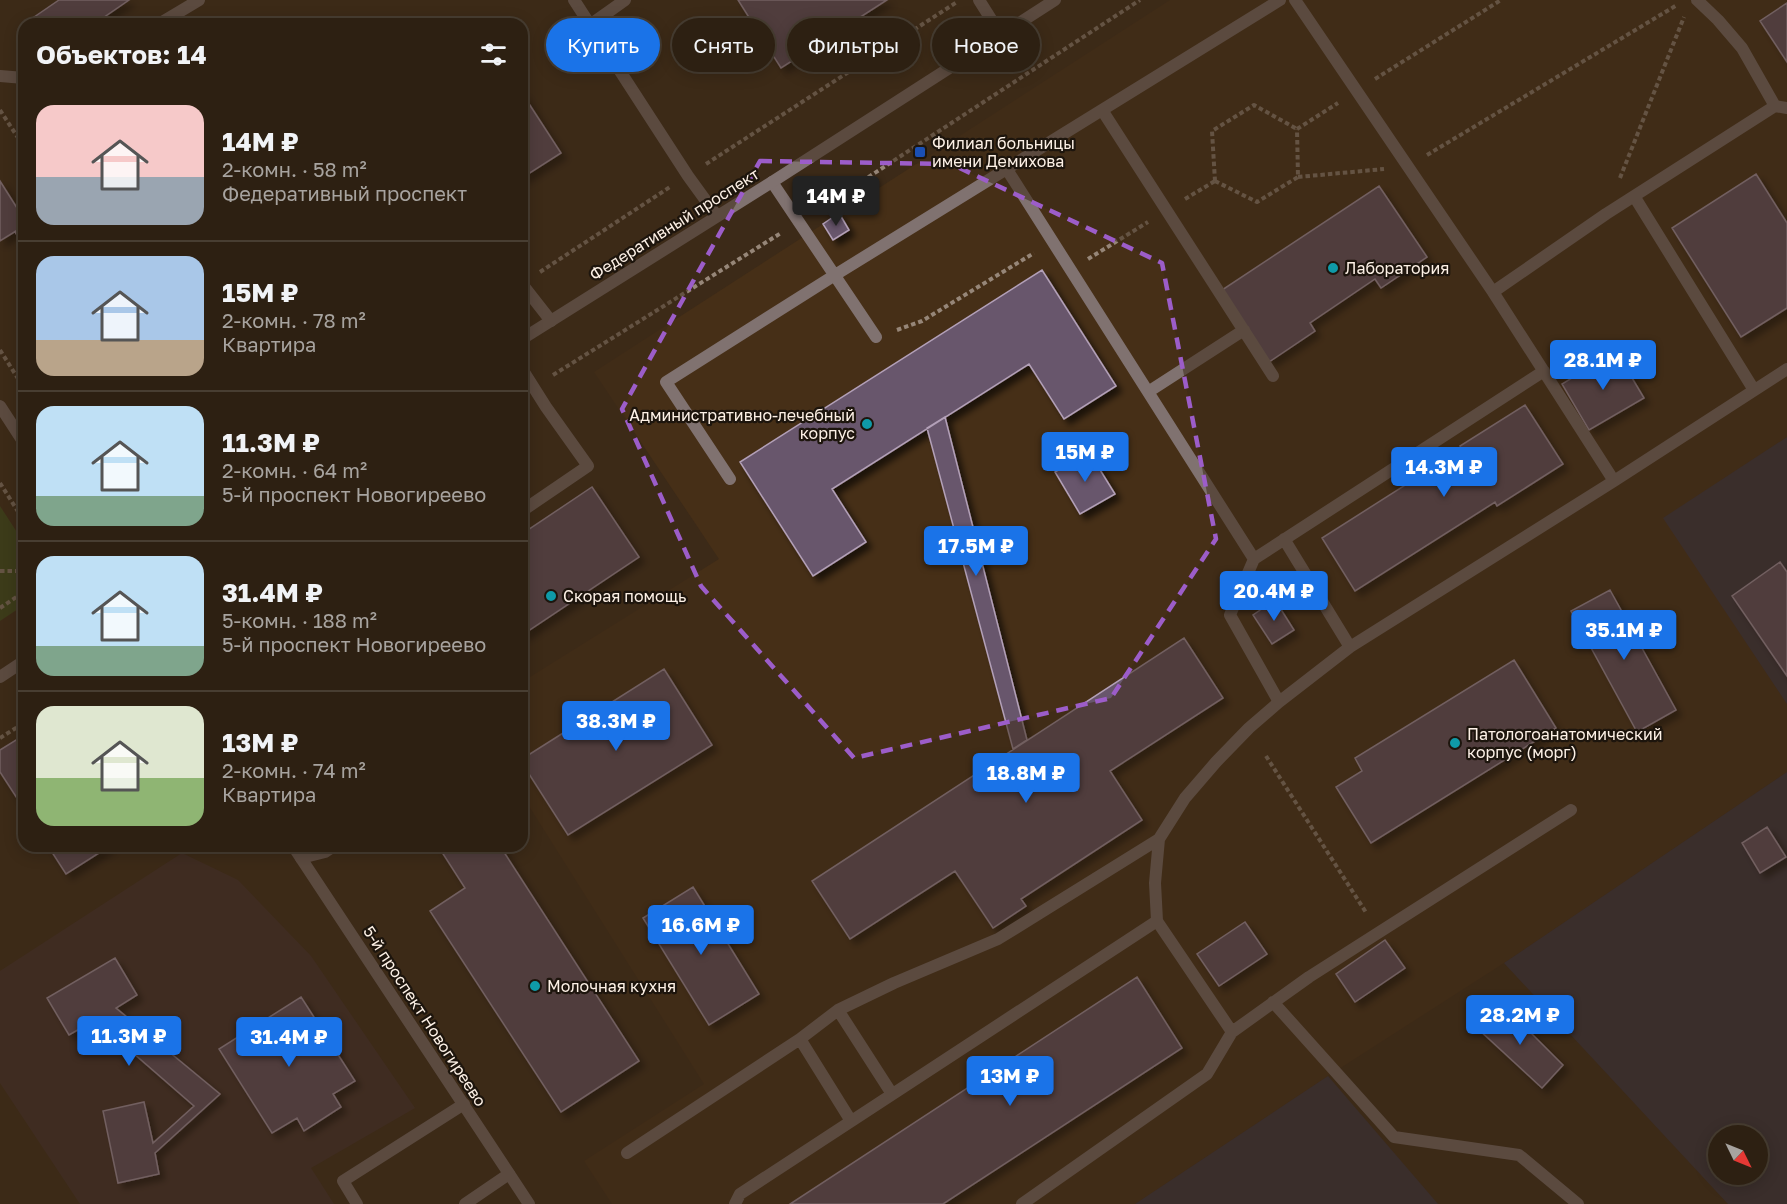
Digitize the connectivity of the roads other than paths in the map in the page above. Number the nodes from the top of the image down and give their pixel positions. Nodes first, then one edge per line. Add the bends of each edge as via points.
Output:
1 (199, 0) edge
2 (574, 0) edge
3 (625, 0) edge
4 (979, 0) edge
5 (1055, 0) edge
6 (1280, 0) edge
7 (1295, 0) edge
8 (1697, 0) edge
9 (169, 18) edge
10 (586, 18) edge
11 (600, 18) edge
12 (991, 18) edge
13 (1026, 18) edge
14 (621, 72) edge
15 (942, 72) edge
16 (0, 76) edge
17 (18, 78) edge
18 (1781, 107) edge
19 (1102, 110) junction
20 (1006, 168) junction
21 (772, 182) junction
22 (1635, 196) junction
23 (717, 216) junction
24 (835, 275) junction
25 (528, 283) edge
26 (1493, 292) junction
27 (551, 321) junction
28 (1244, 330) junction
29 (528, 335) edge
30 (876, 337) road end
31 (1787, 369) edge
32 (1544, 371) junction
33 (1273, 376) dead end
34 (528, 378) edge
35 (1754, 390) junction
36 (1148, 392) junction
37 (0, 406) edge
38 (18, 434) edge
39 (730, 478) dead end
40 (1614, 481) junction
41 (528, 507) edge
42 (1284, 539) junction
43 (1254, 559) junction
44 (1350, 647) junction
45 (18, 665) edge
46 (0, 676) edge
47 (1279, 702) junction
48 (1571, 810) dead end
49 (1159, 839) junction
50 (297, 852) edge
51 (325, 852) edge
52 (301, 858) junction
53 (1157, 921) junction
54 (1273, 1002) junction
55 (838, 1010) junction
56 (1232, 1032) junction
57 (800, 1039) junction
58 (892, 1094) junction
59 (464, 1104) junction
60 (851, 1121) junction
61 (627, 1153) dead end
62 (509, 1174) junction
63 (357, 1204) edge
64 (465, 1204) edge
65 (529, 1204) edge
66 (735, 1204) edge
67 (1022, 1204) edge
68 (1578, 1204) edge

1 - 9 street
2 - 10 street
3 - 11 street
4 - 12 street
5 - 13 street, Федеративный проспект
6 - 19 street
7 - 26 street
8 - 18 street via 1742,48
14 - 23 street
15 - 21 street, Федеративный проспект
16 - 17 street
18 - 22 street
19 - 20 street
19 - 28 street
20 - 24 street
20 - 36 street
21 - 23 street, Федеративный проспект
21 - 24 street
22 - 26 street
22 - 35 street
23 - 27 street, Федеративный проспект
24 - 30 street
24 - 39 street via 666,382
25 - 27 street
26 - 32 street
27 - 29 street, Федеративный проспект
28 - 33 street
28 - 36 street
31 - 35 street
32 - 40 street
32 - 42 street
34 - 41 street via 588,466
35 - 40 street
36 - 43 street
37 - 38 street
40 - 44 street
42 - 43 street
42 - 44 street
43 - 47 street via 1230,615
44 - 47 street
45 - 46 street
47 - 49 street via 1210,769 1185,798
48 - 54 street
49 - 53 street
49 - 55 street via 998,939
50 - 52 street, 5-й проспект Новогиреево
51 - 52 street
52 - 59 street, 5-й проспект Новогиреево
53 - 56 street
53 - 58 street
54 - 56 street
54 - 68 street via 1394,1137 1519,1155
55 - 57 street
55 - 58 street
56 - 67 street via 1207,1074
57 - 60 street
57 - 61 street
58 - 60 street
59 - 62 street, 5-й проспект Новогиреево
59 - 63 street via 343,1181
60 - 66 street via 740,1194
62 - 64 street
62 - 65 street, 5-й проспект Новогиреево

